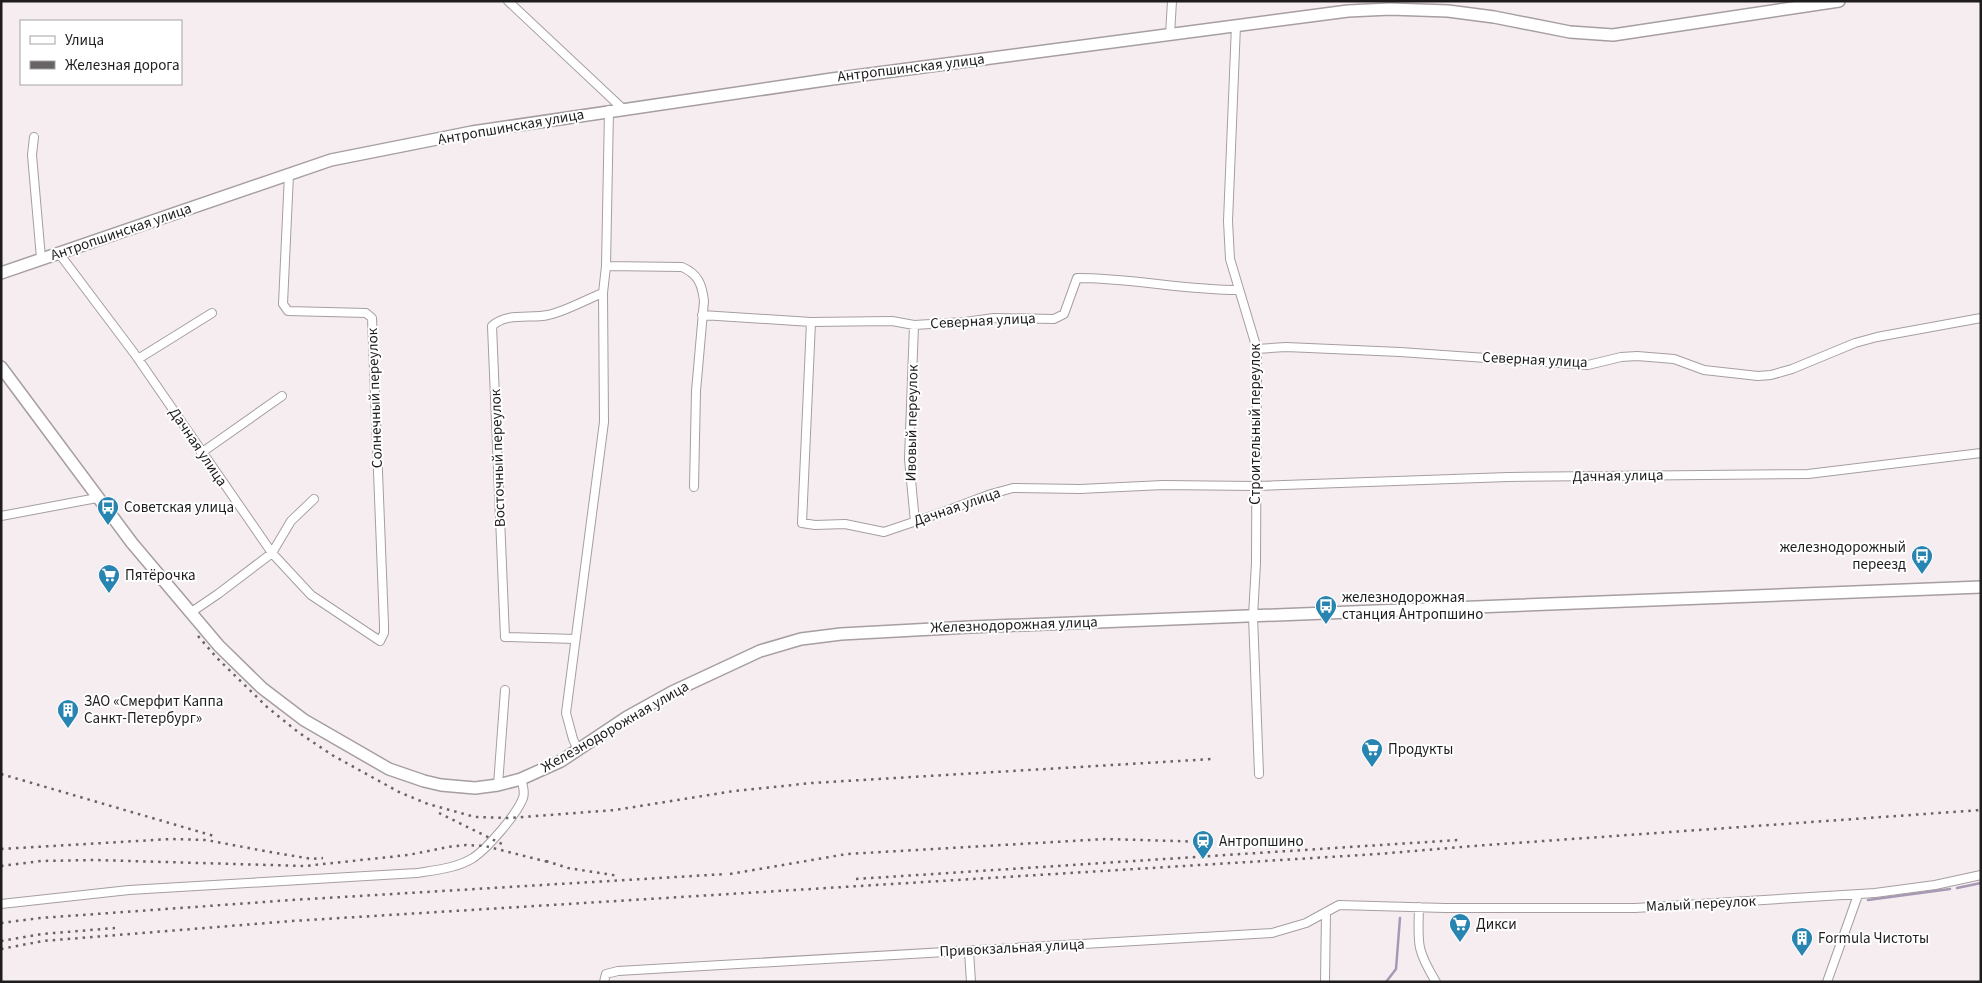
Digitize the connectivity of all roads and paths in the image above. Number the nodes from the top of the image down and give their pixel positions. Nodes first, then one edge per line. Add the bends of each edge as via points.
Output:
1 (508, 1) edge
2 (1172, 1) edge
3 (1839, 1) edge
4 (1236, 25) junction
5 (1170, 35) junction
6 (622, 109) junction
7 (609, 110) junction
8 (34, 137) dead end
9 (289, 174) junction
10 (58, 252) junction
11 (41, 258) junction
12 (606, 266) junction
13 (1, 273) edge
14 (1239, 290) junction
15 (602, 293) junction
16 (212, 313) dead end
17 (702, 315) junction
18 (1981, 318) edge
19 (812, 322) junction
20 (914, 325) junction
21 (1257, 349) junction
22 (138, 359) junction
23 (1, 366) edge
24 (282, 396) dead end
25 (201, 452) junction
26 (1981, 453) edge
27 (1255, 486) junction
28 (694, 487) dead end
29 (98, 498) junction
30 (314, 499) dead end
31 (1, 516) edge
32 (915, 522) junction
33 (272, 553) junction
34 (1981, 587) edge
35 (190, 613) junction
36 (1253, 616) junction
37 (575, 640) junction
38 (380, 641) joint
39 (505, 690) dead end
40 (578, 750) junction
41 (1259, 774) dead end
42 (521, 779) junction
43 (498, 785) junction
44 (1981, 875) edge
45 (1858, 895) junction
46 (1, 904) edge
47 (1419, 907) junction
48 (1326, 912) junction
49 (969, 951) junction
50 (604, 982) edge
51 (971, 982) edge
52 (1325, 982) edge
53 (1436, 982) edge
54 (1827, 982) edge

1 - 6 street
2 - 5 street
3 - 4 street, Антропшинская улица via 1613,35 1570,32 1448,11 1390,9
4 - 5 street, Антропшинская улица
4 - 14 street, Строительный переулок via 1228,221 1230,259
5 - 6 street, Антропшинская улица
6 - 7 street, Антропшинская улица
7 - 9 street, Антропшинская улица via 472,132 331,160
7 - 12 street
8 - 11 street via 32,156
9 - 10 street, Антропшинская улица
9 - 38 street, Солнечный переулок via 284,304 288,311 366,313 372,318 384,624
10 - 11 street, Антропшинская улица
10 - 22 street, Дачная улица
11 - 13 street, Антропшинская улица
12 - 15 street
12 - 17 street via 682,267 691,271 702,287
14 - 20 street, Северная улица via 1077,278 1064,314 1054,318 994,318
14 - 21 street, Строительный переулок
15 - 37 street via 604,422
15 - 37 street, Восточный переулок via 549,315 511,317 492,326 505,637
16 - 22 street
17 - 19 street, Северная улица
17 - 28 street
18 - 21 street, Северная улица via 1877,337 1792,369 1758,376 1704,370 1674,359 1638,356 1588,365 1391,352 1286,347
19 - 20 street, Северная улица via 892,321
19 - 32 street, Дачная улица via 802,523 845,524 884,532
20 - 32 street, Ивовый переулок via 909,459
21 - 27 street, Строительный переулок
22 - 25 street, Дачная улица
23 - 29 street, Железнодорожная улица
24 - 25 street
25 - 33 street, Дачная улица
26 - 27 street, Дачная улица via 1808,474 1508,477
27 - 32 street, Дачная улица via 1114,486 1080,490 1013,488
27 - 36 street, Строительный переулок
29 - 31 street
29 - 35 street, Железнодорожная улица
30 - 33 street via 291,521
33 - 35 street
33 - 38 street, Дачная улица via 311,595
34 - 36 street, Железнодорожная улица
35 - 43 street, Железнодорожная улица via 262,688 286,708 343,744 390,769 424,781 460,787
36 - 40 street, Железнодорожная улица via 893,631 801,639 760,650 672,692
36 - 41 street, Строительный переулок
37 - 40 street via 566,713
39 - 43 street
40 - 42 street, Железнодорожная улица
42 - 43 street, Железнодорожная улица
42 - 46 street via 524,796 491,840 473,858 438,870 129,890
44 - 45 street, Малый переулок
45 - 47 street, Малый переулок via 1635,908
45 - 54 street
47 - 48 street, Привокзальная улица via 1339,904
47 - 53 street via 1420,954
48 - 49 street, Привокзальная улица via 1306,923 1272,933
48 - 52 street
49 - 50 street, Привокзальная улица via 618,971 606,974
49 - 51 street

